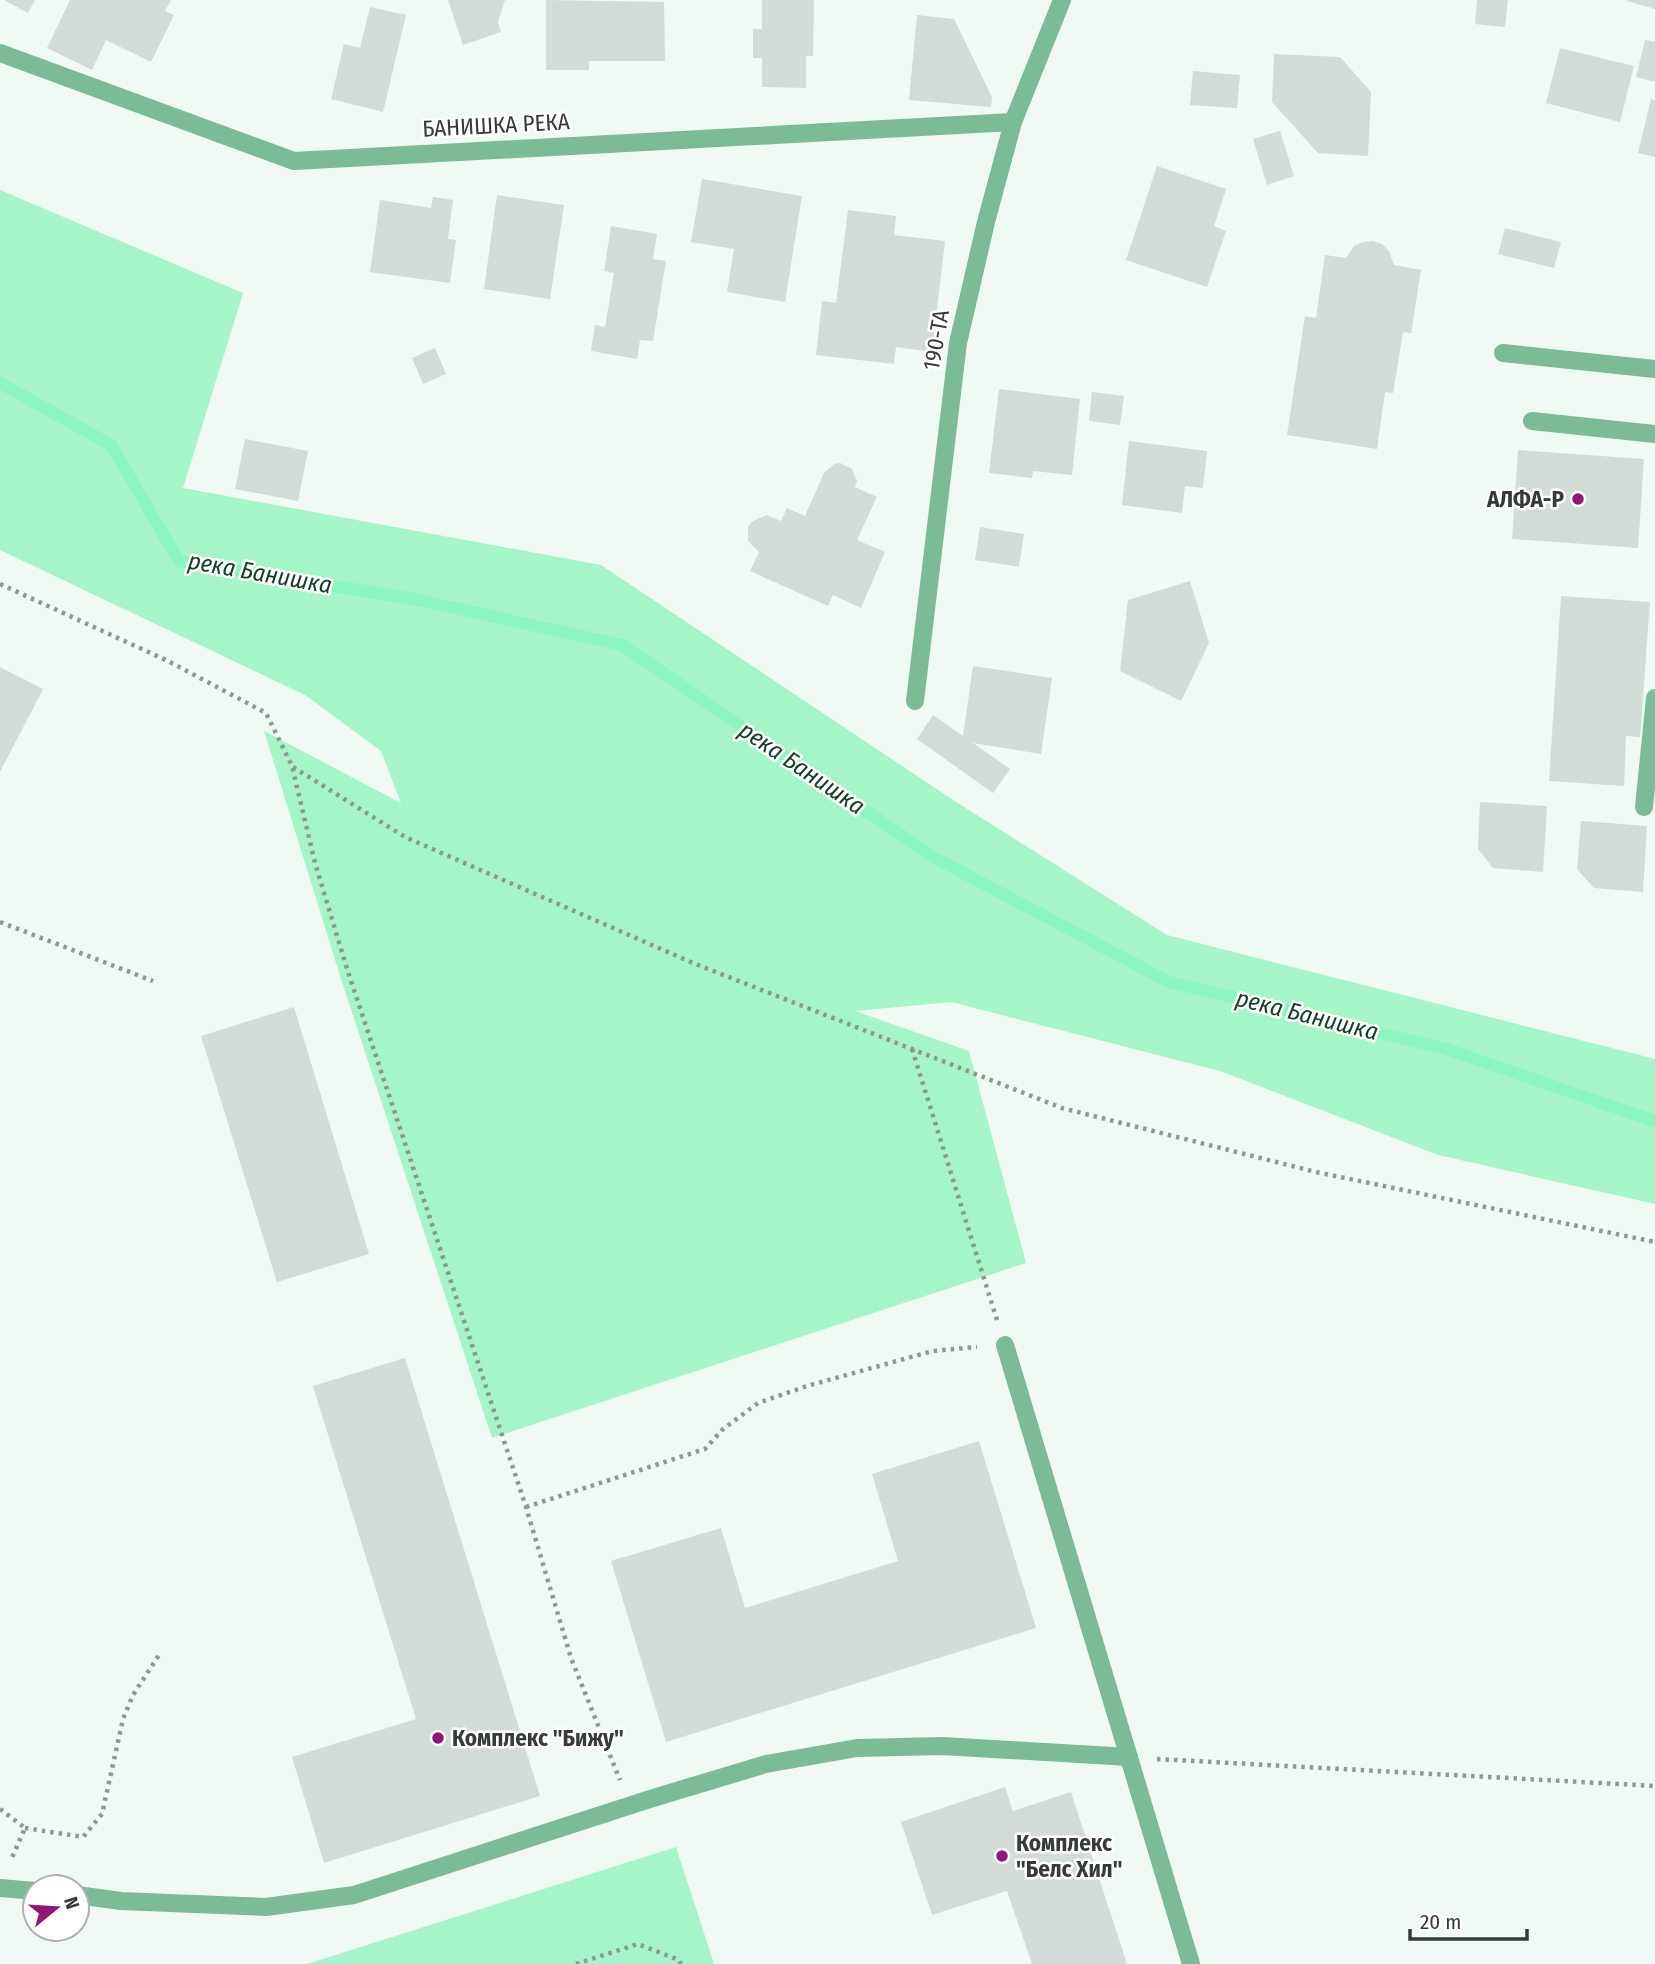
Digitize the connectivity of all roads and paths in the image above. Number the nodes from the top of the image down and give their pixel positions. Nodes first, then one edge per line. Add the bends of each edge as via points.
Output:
1 (1062, 0) edge
2 (0, 53) edge
3 (1013, 122) junction
4 (1503, 354) dead end
5 (1655, 369) edge
6 (1532, 421) dead end
7 (1655, 434) edge
8 (0, 584) edge
9 (1655, 698) edge
10 (915, 701) dead end
11 (292, 766) junction
12 (1644, 807) dead end
13 (0, 922) edge
14 (153, 981) dead end
15 (912, 1049) junction
16 (1655, 1242) edge
17 (1005, 1345) junction
18 (526, 1507) junction
19 (161, 1652) dead end
20 (1129, 1757) junction
21 (1655, 1786) edge
22 (650, 1799) junction
23 (0, 1808) edge
24 (25, 1828) junction
25 (3, 1880) edge
26 (21, 1886) edge
27 (91, 1897) edge
28 (576, 1964) edge
29 (681, 1964) edge
30 (1191, 1964) edge

1 - 3 street, 190-ТА
2 - 3 street, БАНИШКА РЕКА via 294,161
3 - 10 street, 190-ТА via 958,343
4 - 5 street
6 - 7 street
8 - 11 path via 168,661 266,713
9 - 12 street
11 - 15 path via 405,837 693,963
11 - 18 path via 348,972
13 - 14 path
15 - 16 path via 1062,1108 1316,1172
15 - 17 path
17 - 18 path via 933,1351 807,1386 758,1403 705,1449
17 - 20 street
18 - 22 path via 571,1658 620,1780
19 - 24 path via 123,1719 102,1814 83,1837
20 - 21 path
20 - 22 street via 942,1746 857,1748 766,1764
20 - 30 street
22 - 27 street via 354,1895 266,1907
23 - 24 path
24 - 25 path
25 - 26 street
28 - 29 path via 638,1944

